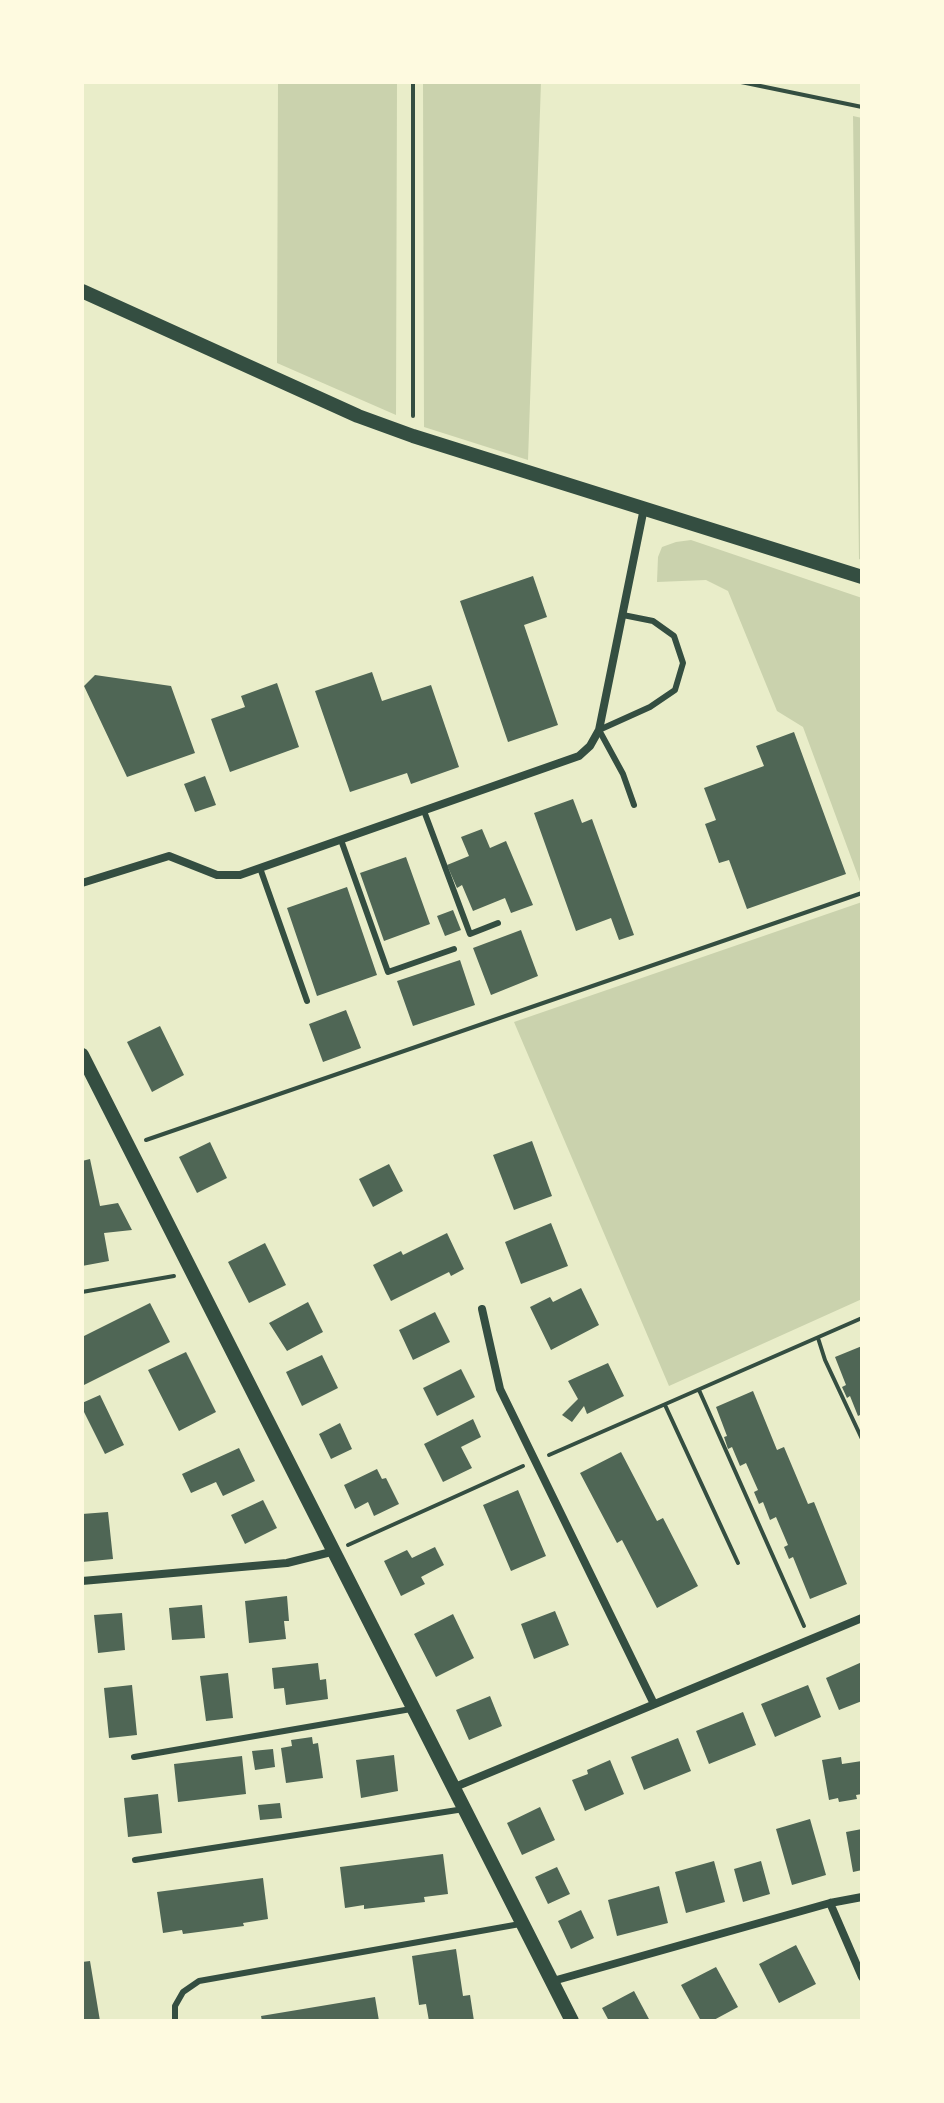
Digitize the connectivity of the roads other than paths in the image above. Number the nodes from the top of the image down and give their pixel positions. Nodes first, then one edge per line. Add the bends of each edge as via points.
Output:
1 (82, 291) edge
2 (644, 508) junction
3 (862, 577) edge
4 (623, 615) junction
5 (599, 730) junction
6 (634, 805) dead end
7 (424, 811) junction
8 (341, 840) junction
9 (260, 868) junction
10 (82, 883) edge
11 (498, 923) dead end
12 (454, 949) dead end
13 (307, 1001) dead end
14 (82, 1055) edge
15 (482, 1309) dead end
16 (335, 1551) junction
17 (82, 1581) edge
18 (862, 1618) edge
19 (654, 1704) junction
20 (415, 1708) junction
21 (134, 1757) dead end
22 (455, 1787) junction
23 (466, 1809) junction
24 (135, 1860) dead end
25 (862, 1897) edge
26 (830, 1903) junction
27 (524, 1924) junction
28 (862, 1977) edge
29 (553, 1981) junction
30 (175, 2021) edge
31 (572, 2021) edge

1 - 2 street via 334,406
2 - 3 street
2 - 4 street
4 - 5 street
4 - 5 lane via 653,621 674,636 683,663 675,690
5 - 6 lane
5 - 7 street via 579,756
7 - 8 street
7 - 11 lane via 470,934
8 - 9 street
8 - 12 lane via 388,972
9 - 10 street via 226,876 169,856
9 - 13 lane
14 - 16 street
15 - 19 street via 500,1389
16 - 17 street via 287,1563
16 - 20 street
18 - 19 street
19 - 22 street
20 - 21 lane
20 - 22 street
22 - 23 street
23 - 24 lane
23 - 27 street
25 - 26 street
26 - 28 street
26 - 29 street
27 - 29 street
27 - 30 lane via 199,1981 183,1992
29 - 31 street

